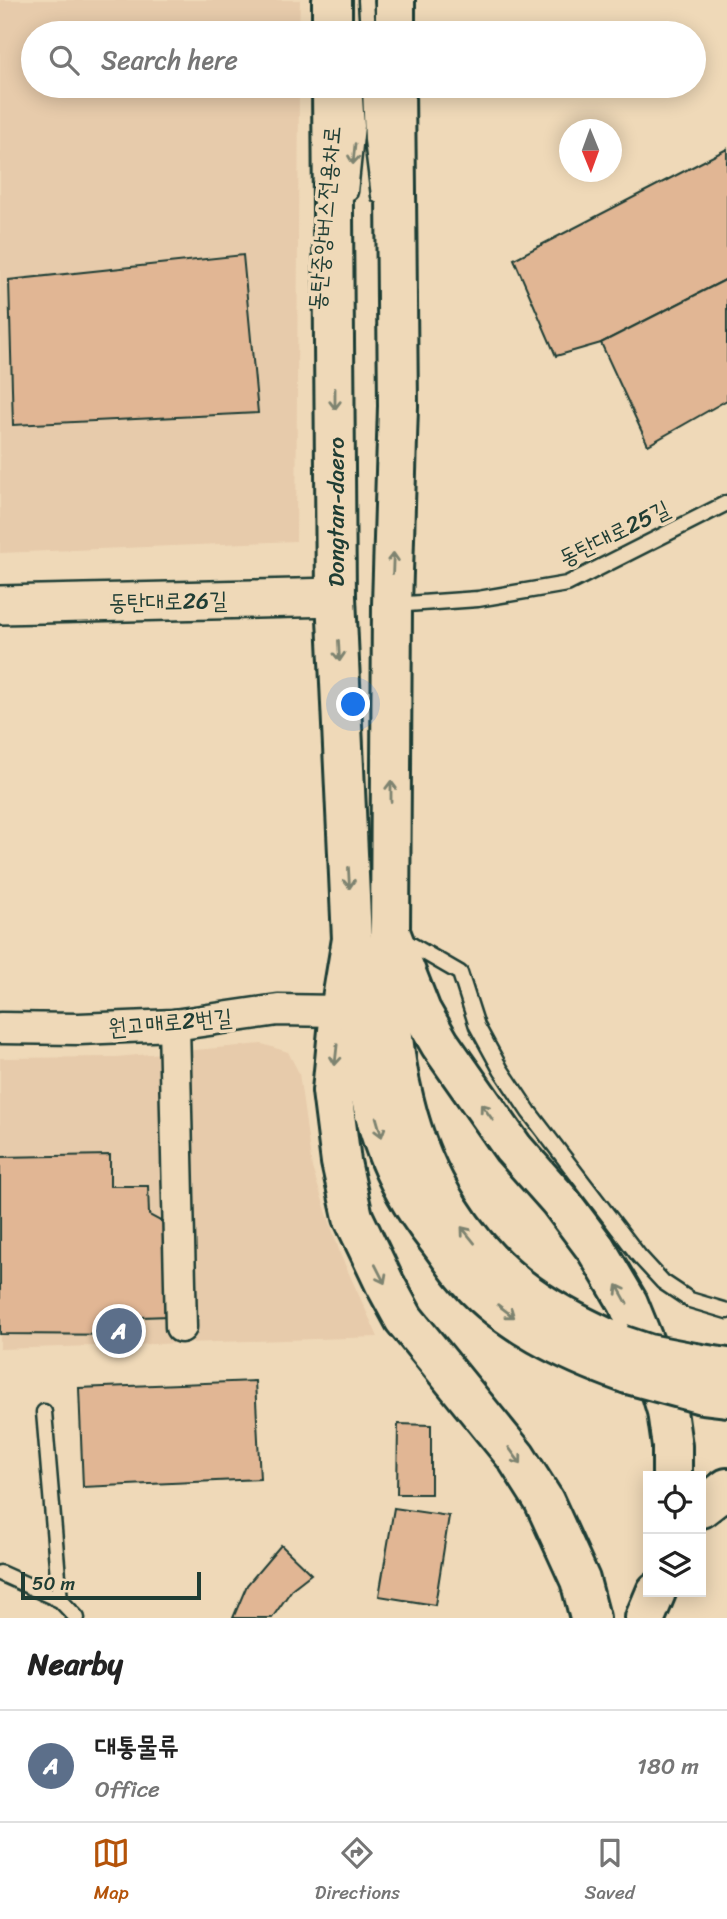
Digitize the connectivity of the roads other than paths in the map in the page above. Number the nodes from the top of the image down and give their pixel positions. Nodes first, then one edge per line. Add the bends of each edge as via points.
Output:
1 (332, 0) edge
2 (366, 0) edge
3 (395, 0) edge
4 (332, 21) edge
5 (367, 21) edge
6 (395, 21) edge
7 (332, 98) edge
8 (355, 98) edge
9 (370, 98) edge
10 (395, 98) edge
11 (397, 350) junction
12 (334, 355) junction
13 (727, 503) edge
14 (336, 597) junction
15 (0, 605) edge
16 (392, 605) junction
17 (390, 932) junction
18 (352, 939) junction
19 (340, 1011) junction
20 (174, 1025) junction
21 (0, 1028) edge
22 (727, 1311) edge
23 (181, 1327) dead end
24 (625, 1359) junction
25 (713, 1381) edge
26 (44, 1412) dead end
27 (671, 1471) edge
28 (727, 1488) edge
29 (706, 1504) edge
30 (0, 1573) edge
31 (654, 1597) edge
32 (60, 1600) junction
33 (77, 1618) edge
34 (590, 1618) edge
35 (645, 1618) edge

1 - 4 main road
2 - 5 lane
3 - 6 main road
7 - 12 main road, Dongtan-daero
8 -> 12 lane, 동탄중앙버스전용차로 via 357,126
9 - 11 lane
10 - 11 main road
16 -> 11 main road
12 -> 14 main road, Dongtan-daero
13 - 16 lane, 동탄대로25길 via 567,584
14 - 15 street, 동탄대로26길
14 -> 18 main road, Dongtan-daero
17 -> 16 main road
17 - 22 lane via 460,973 477,1026 501,1070 639,1256 663,1282 690,1300
24 -> 17 main road via 526,1293 482,1251 445,1203 404,1101 392,1015
27 -> 17 main road via 667,1410 628,1303 596,1249 513,1148 440,1044 421,1011
18 - 19 main road
18 -> 24 main road via 371,1096 386,1150 420,1214 463,1273 506,1312 574,1353
19 - 20 street, 원고매로2번길 via 278,1010
19 -> 34 main road via 332,1091 353,1217 404,1319 516,1457 544,1501 580,1580
20 - 21 street, 원고매로2번길
20 - 23 street
24 - 25 main road, bridge
26 - 32 lane
28 - 29 main road
30 - 32 lane
31 - 35 main road
32 - 33 lane

